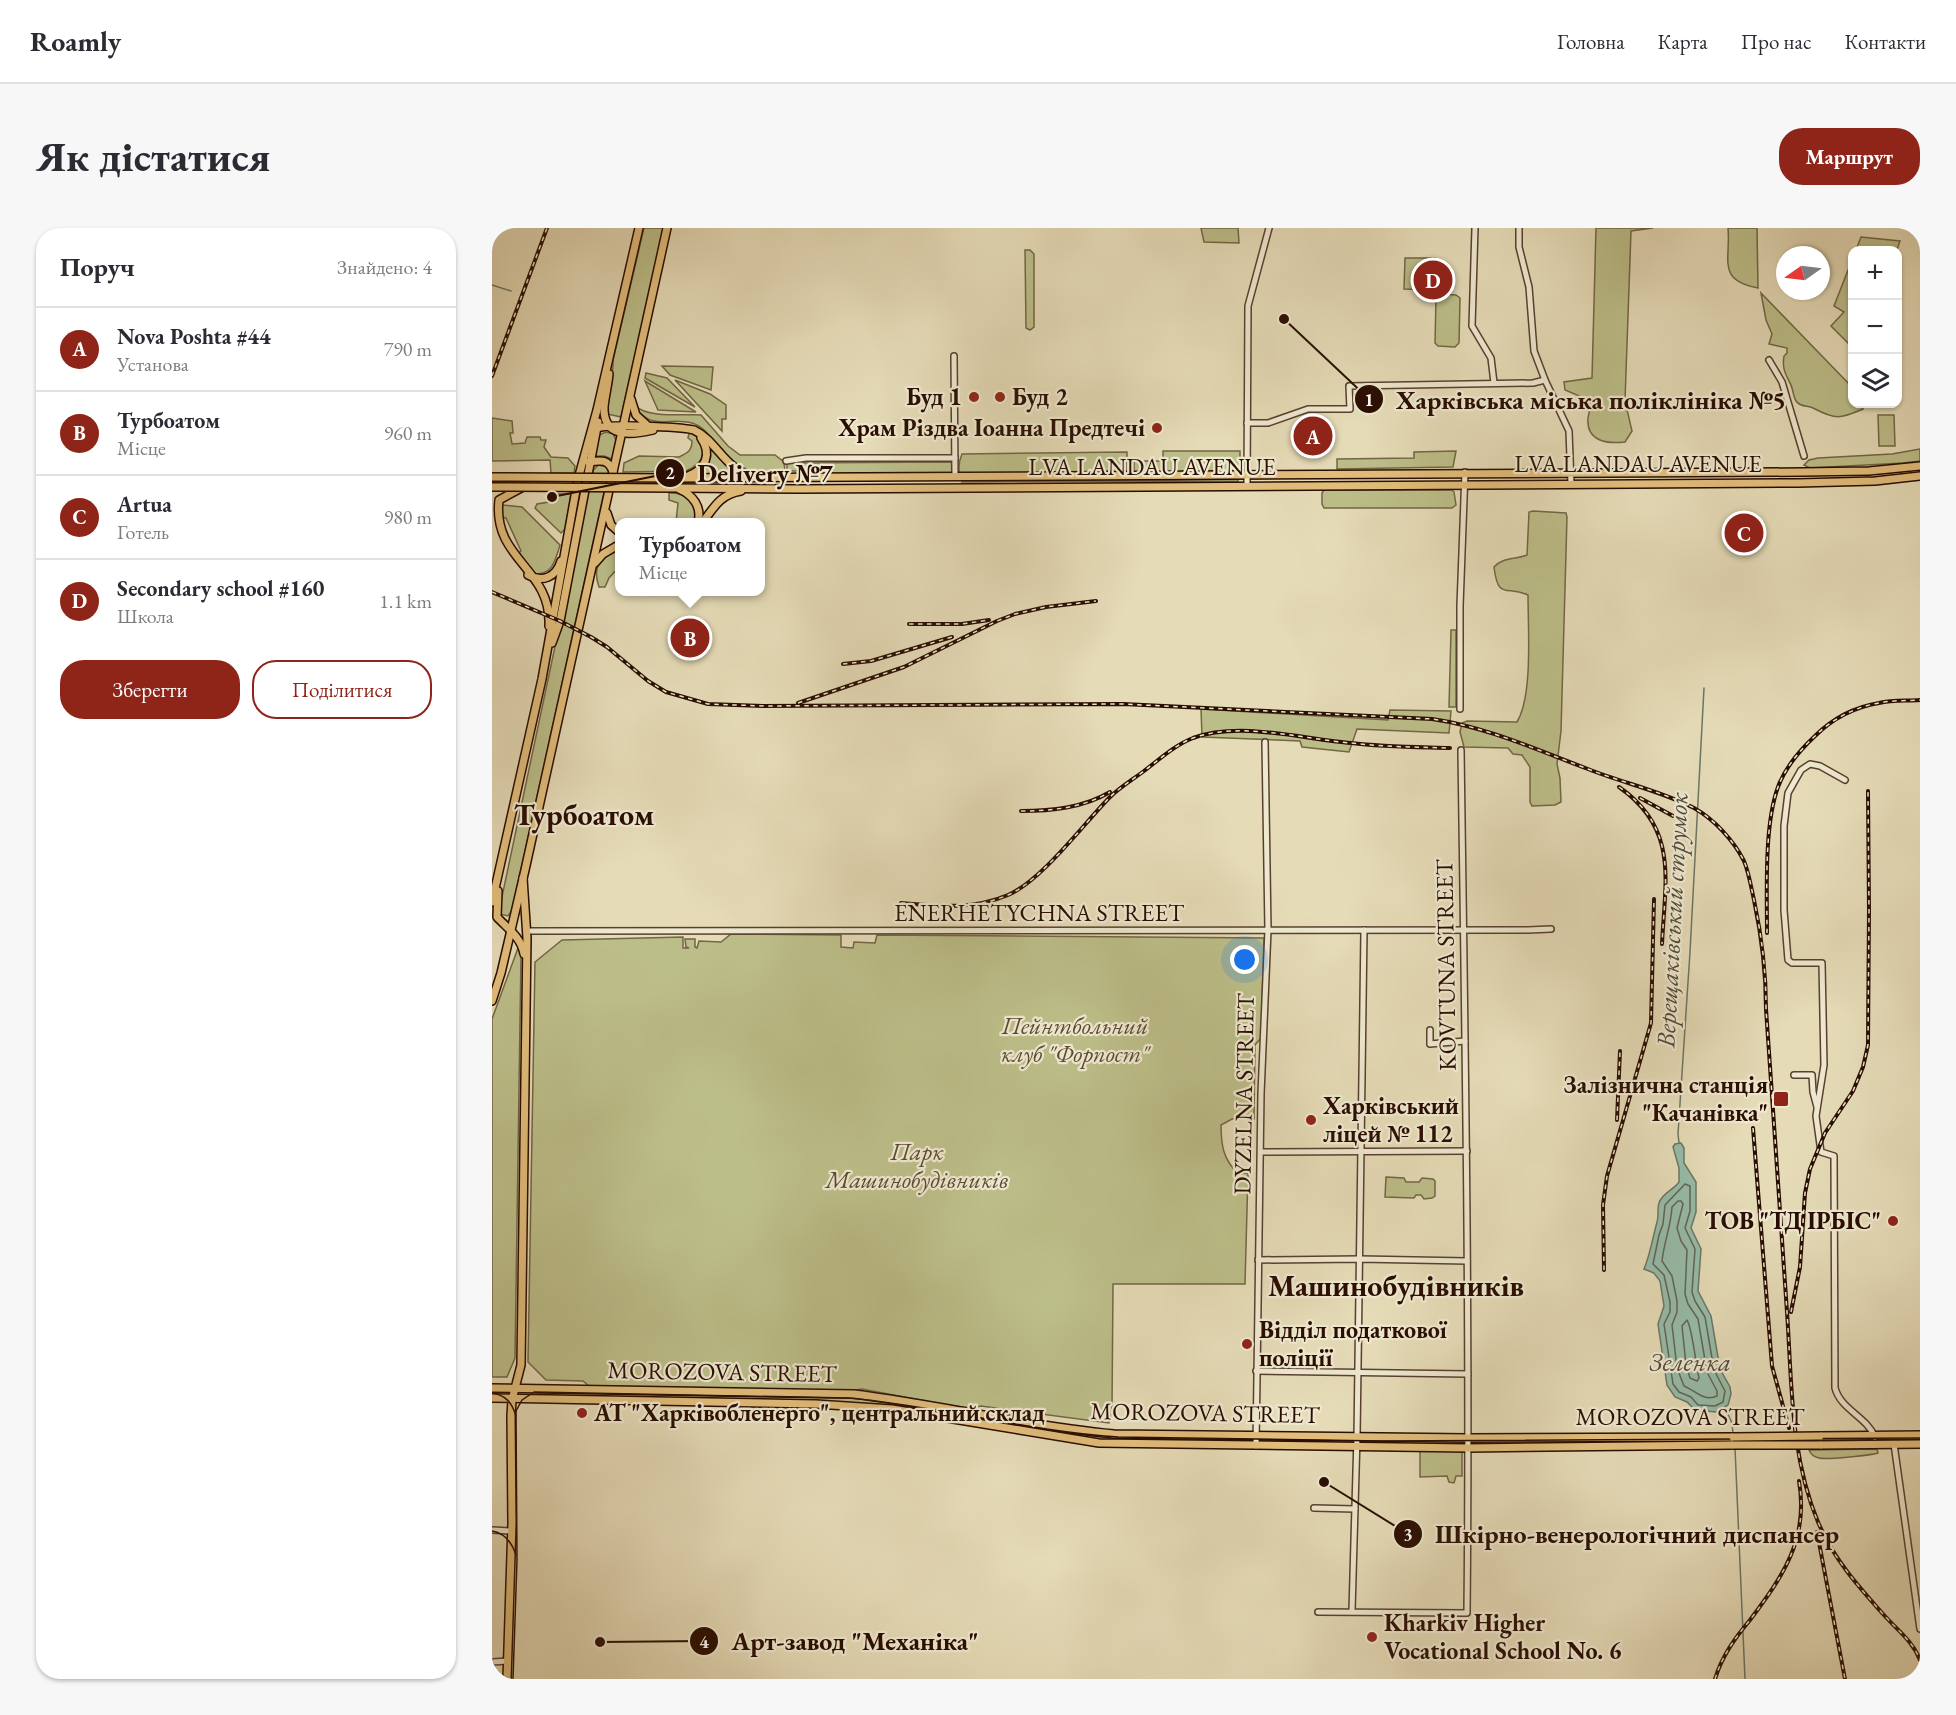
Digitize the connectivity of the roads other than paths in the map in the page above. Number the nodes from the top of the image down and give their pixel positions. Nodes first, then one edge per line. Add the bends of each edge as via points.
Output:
1 (639, 228) edge
2 (667, 228) edge
3 (1269, 228) edge
4 (1475, 228) edge
5 (1519, 228) edge
6 (954, 356) dead end
7 (1769, 360) dead end
8 (608, 362) junction
9 (1545, 380) junction
10 (1494, 383) junction
11 (631, 390) junction
12 (1247, 423) junction
13 (611, 427) junction
14 (661, 428) junction
15 (623, 429) junction
16 (696, 431) junction
17 (593, 434) junction
18 (1804, 456) dead end
19 (955, 458) junction
20 (594, 461) junction
21 (786, 461) dead end
22 (1920, 465) edge
23 (580, 472) junction
24 (613, 472) junction
25 (1465, 472) junction
26 (1571, 472) junction
27 (1728, 472) junction
28 (1247, 475) junction
29 (1263, 475) junction
30 (1920, 476) edge
31 (492, 477) edge
32 (955, 477) junction
33 (677, 478) junction
34 (686, 478) junction
35 (762, 478) junction
36 (1729, 483) junction
37 (1466, 484) junction
38 (1571, 484) junction
39 (1247, 485) junction
40 (1263, 486) junction
41 (492, 487) edge
42 (523, 487) junction
43 (955, 487) junction
44 (676, 488) junction
45 (686, 488) junction
46 (762, 489) junction
47 (606, 507) junction
48 (698, 518) edge
49 (706, 518) edge
50 (492, 520) edge
51 (615, 528) edge
52 (493, 530) edge
53 (568, 538) junction
54 (615, 547) edge
55 (502, 551) dead end
56 (593, 568) junction
57 (523, 572) junction
58 (547, 654) junction
59 (1460, 709) dead end
60 (1265, 742) dead end
61 (1461, 750) dead end
62 (1845, 780) dead end
63 (523, 878) junction
64 (498, 880) junction
65 (492, 902) edge
66 (496, 912) junction
67 (515, 912) junction
68 (511, 929) junction
69 (1464, 929) junction
70 (1551, 929) dead end
71 (1268, 930) junction
72 (1364, 930) junction
73 (527, 931) junction
74 (526, 968) junction
75 (492, 1001) edge
76 (1430, 1030) dead end
77 (1465, 1041) junction
78 (1794, 1075) dead end
79 (1818, 1109) junction
80 (1467, 1151) junction
81 (1261, 1152) junction
82 (1361, 1152) junction
83 (1360, 1259) junction
84 (1258, 1260) junction
85 (1467, 1261) junction
86 (522, 1365) junction
87 (1256, 1371) junction
88 (1358, 1372) junction
89 (1468, 1374) junction
90 (492, 1388) edge
91 (516, 1388) junction
92 (534, 1388) junction
93 (492, 1398) edge
94 (513, 1398) junction
95 (1256, 1435) junction
96 (1874, 1435) junction
97 (1920, 1435) edge
98 (1357, 1437) junction
99 (1468, 1438) junction
100 (1894, 1444) junction
101 (1920, 1444) edge
102 (1875, 1445) junction
103 (1256, 1446) junction
104 (1357, 1446) junction
105 (1468, 1448) junction
106 (1314, 1508) dead end
107 (1355, 1509) junction
108 (492, 1530) edge
109 (512, 1531) junction
110 (1352, 1611) junction
111 (1318, 1612) dead end
112 (1920, 1629) edge
113 (508, 1661) junction
114 (492, 1662) edge
115 (507, 1679) edge

1 - 8 main road
2 - 11 main road
3 - 12 street via 1248,302
4 - 10 street via 1472,326 1491,358
5 - 9 street via 1534,346
6 - 19 street
7 - 18 street via 1782,382
8 - 13 main road via 604,408
8 - 17 main road
9 - 10 street
9 - 26 street via 1569,430
10 - 12 street via 1349,386 1350,409 1308,410 1268,423
11 - 14 main road via 636,415 645,424
11 - 15 main road
12 - 28 street
13 - 15 main road
13 - 17 main road
14 - 15 main road
14 - 16 main road
15 - 24 main road
16 - 33 main road via 706,446 705,463 697,472
16 - 35 main road via 736,469
17 - 20 main road
17 - 23 main road
19 - 21 street
19 - 32 street
20 - 23 main road
20 - 24 main road via 607,462
20 - 58 main road via 560,621
22 - 27 main road, LVA LANDAU AVENUE via 1869,471
23 - 53 main road
24 - 47 main road
25 - 26 main road, LVA LANDAU AVENUE
25 - 29 main road, LVA LANDAU AVENUE
25 - 37 street
26 - 27 main road, LVA LANDAU AVENUE
26 - 38 street
27 - 36 main road
28 - 29 main road, LVA LANDAU AVENUE
28 - 32 main road, LVA LANDAU AVENUE
28 - 39 street
29 - 40 main road
30 - 36 main road, LVA LANDAU AVENUE via 1870,481
31 - 33 main road, LVA LANDAU AVENUE, bridge
32 - 35 main road, LVA LANDAU AVENUE
32 - 43 main road
33 - 34 main road, LVA LANDAU AVENUE
34 - 35 main road, LVA LANDAU AVENUE
34 - 45 main road
36 - 38 main road, LVA LANDAU AVENUE
37 - 38 main road, LVA LANDAU AVENUE
37 - 40 main road, LVA LANDAU AVENUE
37 - 59 street
39 - 40 main road, LVA LANDAU AVENUE
39 - 43 main road, LVA LANDAU AVENUE
41 - 42 main road, LVA LANDAU AVENUE, bridge
42 - 44 main road, LVA LANDAU AVENUE, bridge
42 - 50 main road via 501,498
43 - 46 main road, LVA LANDAU AVENUE
44 - 45 main road, LVA LANDAU AVENUE
44 - 48 main road via 696,502
45 - 46 main road, LVA LANDAU AVENUE
46 - 49 main road via 723,497
47 - 51 main road via 608,520
47 - 56 main road
50 - 52 main road
53 - 57 main road via 560,566 552,575 538,579
53 - 58 main road
54 - 56 main road via 603,554
55 - 57 main road
56 - 63 main road
57 - 58 main road via 547,606
58 - 64 main road
60 - 71 street, DYZELNA STREET
61 - 69 street, KOVTUNA STREET
62 - 79 street via 1816,765 1805,766 1789,790 1785,810 1787,957 1792,963 1822,963 1824,1065
63 - 67 main road
63 - 73 main road
64 - 65 main road
64 - 66 main road
66 - 67 main road via 506,917
66 - 68 main road
67 - 68 main road
68 - 73 main road
68 - 74 main road via 522,946
68 - 75 main road
69 - 70 street, ENERHETYCHNA STREET
69 - 72 street, ENERHETYCHNA STREET
69 - 77 street, KOVTUNA STREET
71 - 72 street, ENERHETYCHNA STREET
71 - 73 street, ENERHETYCHNA STREET
71 - 81 street, DYZELNA STREET
72 - 82 street
73 - 74 main road
74 - 86 main road
76 - 77 street via 1430,1044
77 - 80 street, KOVTUNA STREET
78 - 79 street via 1812,1075
79 - 96 street via 1821,1152 1834,1156 1835,1389 1841,1402
80 - 82 street
80 - 85 street, KOVTUNA STREET
81 - 82 street
81 - 84 street, DYZELNA STREET
82 - 83 street
83 - 84 street
83 - 85 street
83 - 88 street
84 - 87 street, DYZELNA STREET
85 - 89 street, KOVTUNA STREET
86 - 91 main road
86 - 92 main road via 524,1379
87 - 88 street
87 - 95 street, DYZELNA STREET
88 - 89 street
88 - 98 street
89 - 99 street, KOVTUNA STREET
90 - 91 main road, MOROZOVA STREET
91 - 92 main road, MOROZOVA STREET
91 - 94 main road
92 - 95 main road, MOROZOVA STREET via 854,1394 1090,1432
93 - 94 main road, MOROZOVA STREET
94 - 103 main road, MOROZOVA STREET via 892,1408 1099,1443
94 - 109 main road
95 - 98 main road, MOROZOVA STREET
95 - 103 street, DYZELNA STREET
96 - 97 main road, MOROZOVA STREET
96 - 99 main road, MOROZOVA STREET, bridge
96 - 102 street
98 - 99 main road, MOROZOVA STREET
98 - 104 street
99 - 105 street, KOVTUNA STREET
100 - 101 main road, MOROZOVA STREET
100 - 102 main road, MOROZOVA STREET
100 - 112 street
102 - 105 main road, MOROZOVA STREET, bridge
103 - 104 main road, MOROZOVA STREET
104 - 105 main road, MOROZOVA STREET
104 - 107 street
105 - 110 street, KOVTUNA STREET via 1467,1613
106 - 107 street
107 - 110 street
108 - 109 street
109 - 113 main road
110 - 111 street
113 - 114 street
113 - 115 main road

